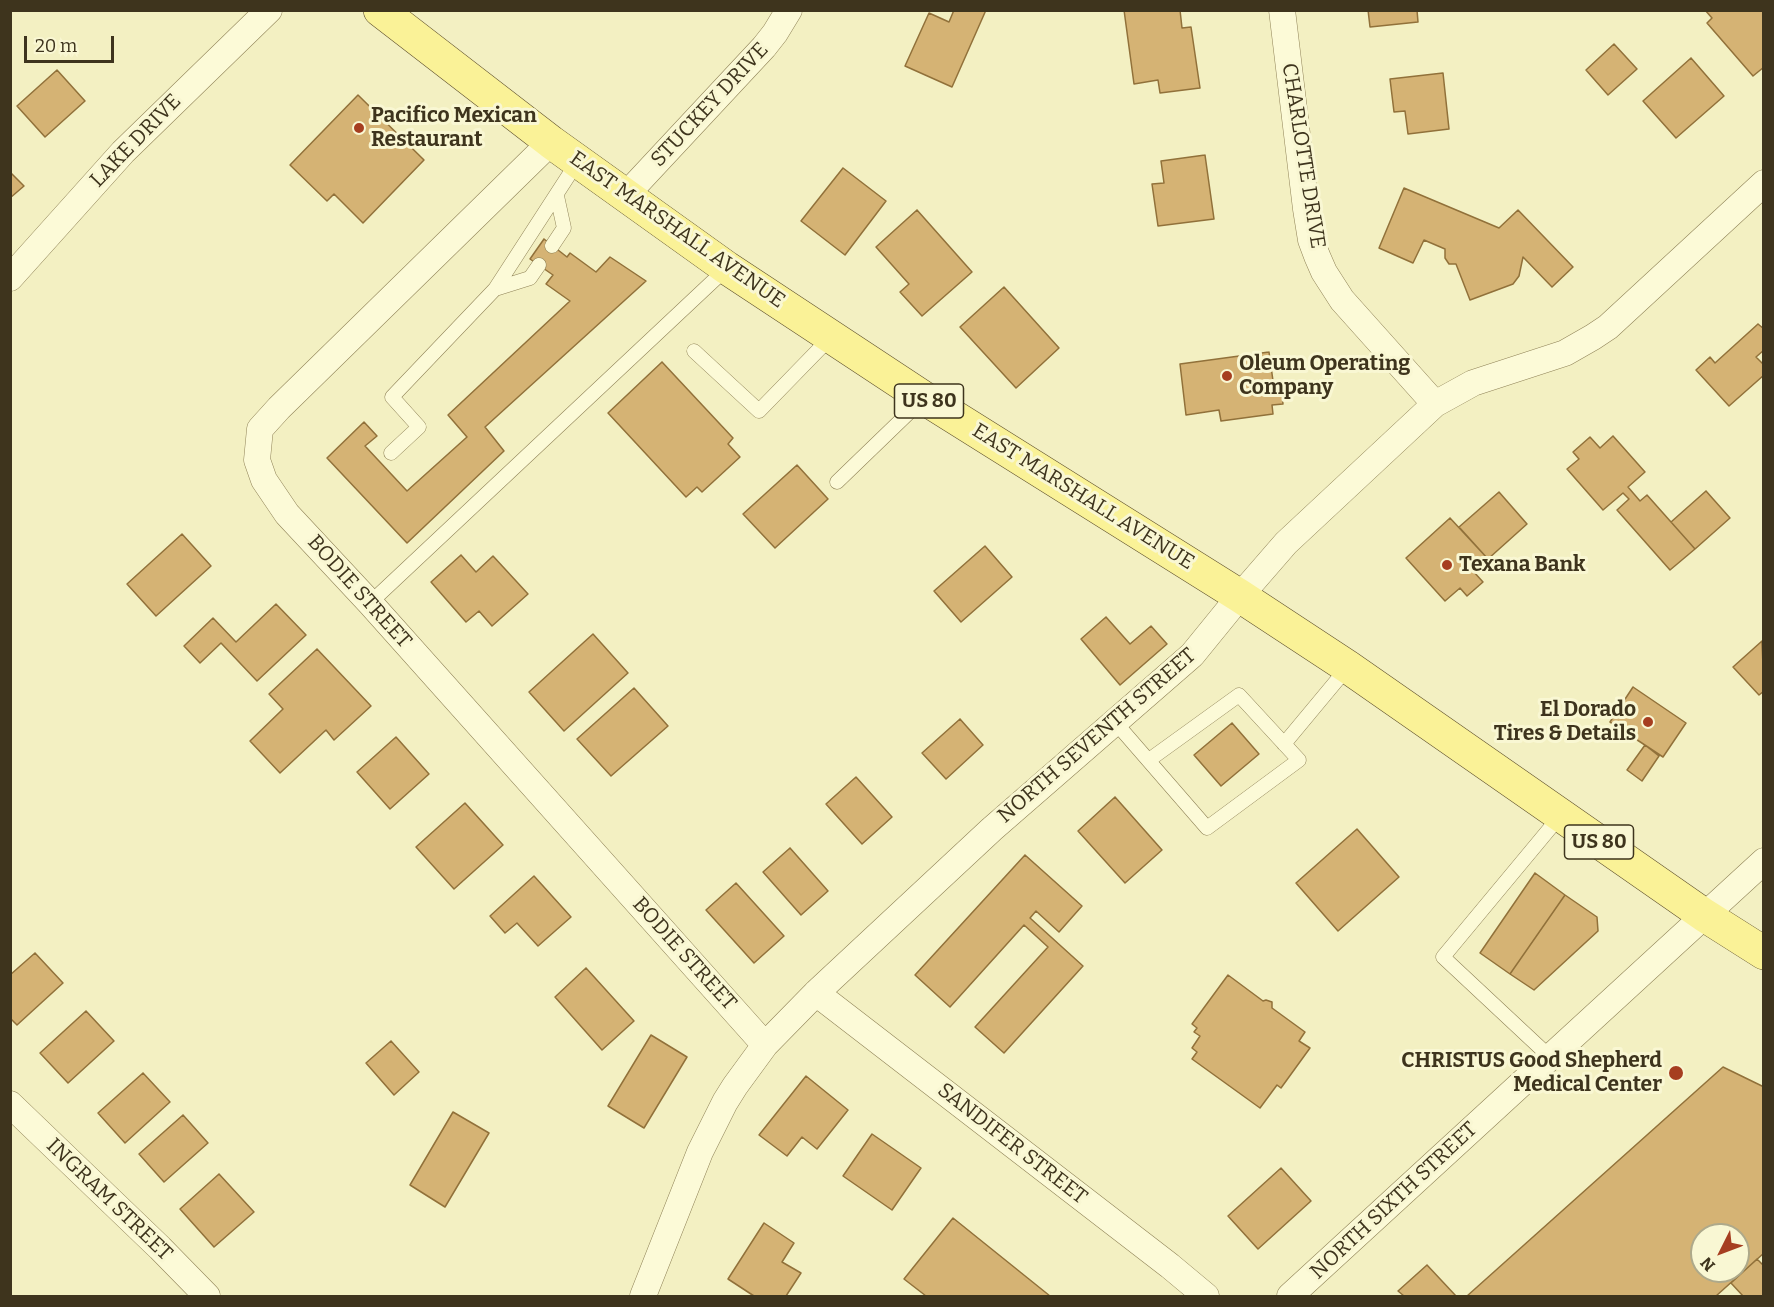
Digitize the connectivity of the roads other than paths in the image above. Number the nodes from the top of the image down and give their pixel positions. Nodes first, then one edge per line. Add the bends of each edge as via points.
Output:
1 (269, 10) edge
2 (380, 10) edge
3 (789, 10) edge
4 (1282, 10) edge
5 (551, 142) junction
6 (578, 161) junction
7 (1764, 183) edge
8 (557, 196) junction
9 (626, 196) junction
10 (552, 246) dead end
11 (539, 265) dead end
12 (727, 268) junction
13 (10, 278) edge
14 (495, 289) junction
15 (831, 337) junction
16 (694, 351) dead end
17 (924, 398) junction
18 (1435, 404) junction
19 (391, 453) dead end
20 (837, 482) dead end
21 (1240, 596) junction
22 (370, 603) junction
23 (1348, 668) junction
24 (1115, 722) junction
25 (1284, 744) junction
26 (1149, 760) junction
27 (1561, 815) junction
28 (1764, 861) edge
29 (1704, 915) junction
30 (1764, 953) edge
31 (816, 993) junction
32 (765, 1045) junction
33 (1550, 1058) junction
34 (10, 1104) edge
35 (207, 1296) edge
36 (644, 1296) edge
37 (1206, 1296) edge
38 (1290, 1296) edge

1 - 13 street, LAKE DRIVE via 123,152
2 - 5 main road, EAST MARSHALL AVENUE / US 80
3 - 9 street, STUCKEY DRIVE via 764,47
4 - 18 street, CHARLOTTE DRIVE via 1306,209 1317,256 1342,300
5 - 6 main road, EAST MARSHALL AVENUE / US 80
5 - 22 street, BODIE STREET via 260,429 257,460 264,480 287,514
6 - 8 lane
6 - 9 main road, EAST MARSHALL AVENUE / US 80
7 - 18 street, NORTH SEVENTH STREET via 1608,327 1558,356 1473,383
8 - 10 lane via 564,228
8 - 14 lane
9 - 12 main road, EAST MARSHALL AVENUE / US 80
11 - 14 lane via 530,278
12 - 15 main road, EAST MARSHALL AVENUE / US 80
12 - 22 lane
14 - 19 lane via 392,397 419,427
15 - 16 lane via 759,411
15 - 17 main road, EAST MARSHALL AVENUE / US 80
17 - 20 lane
17 - 21 main road, EAST MARSHALL AVENUE / US 80
18 - 21 street, NORTH SEVENTH STREET via 1286,543
21 - 23 main road, EAST MARSHALL AVENUE / US 80
21 - 24 street, NORTH SEVENTH STREET via 1192,655
22 - 32 street, BODIE STREET
23 - 25 lane
23 - 27 main road, EAST MARSHALL AVENUE / US 80
24 - 26 lane
24 - 31 street, NORTH SEVENTH STREET via 992,829
25 - 26 lane via 1239,695
25 - 26 lane via 1299,760 1207,828
27 - 29 main road, EAST MARSHALL AVENUE / US 80
27 - 33 lane via 1443,957
28 - 29 street, NORTH SIXTH STREET
29 - 30 main road, EAST MARSHALL AVENUE / US 80
29 - 33 street, NORTH SIXTH STREET
31 - 32 street, NORTH SEVENTH STREET
31 - 37 street, SANDIFER STREET
32 - 36 street, NORTH SEVENTH STREET via 735,1086 709,1132
33 - 38 street, NORTH SIXTH STREET
34 - 35 street, INGRAM STREET

